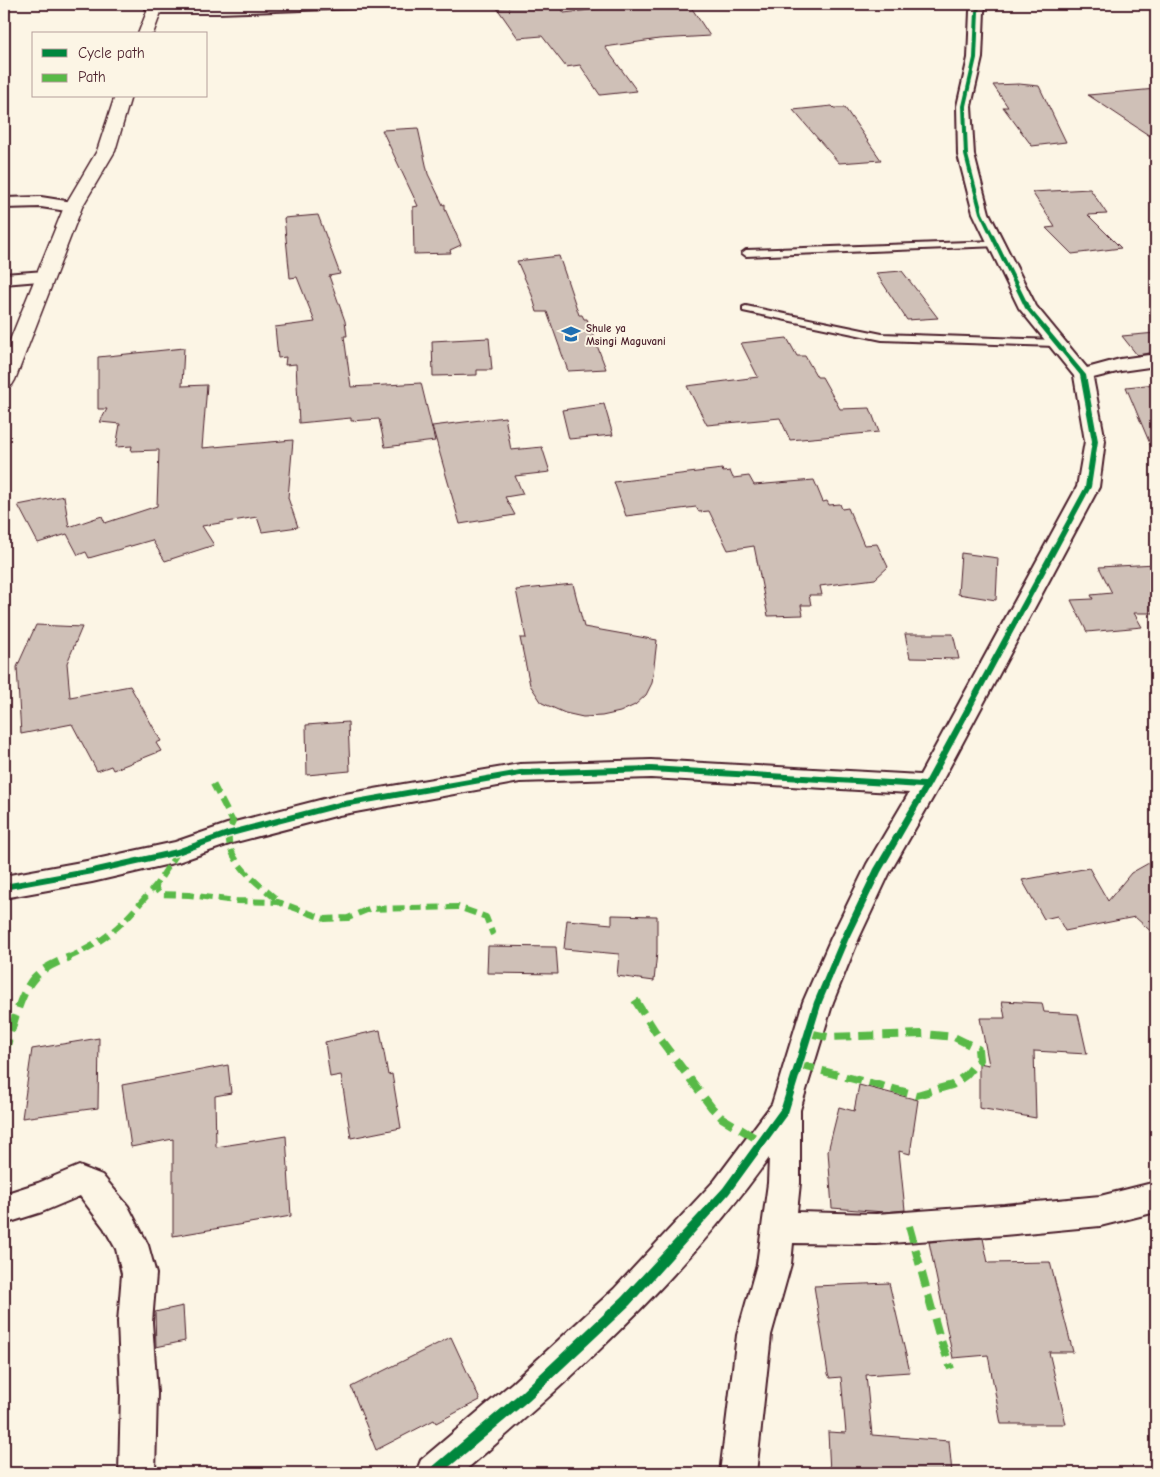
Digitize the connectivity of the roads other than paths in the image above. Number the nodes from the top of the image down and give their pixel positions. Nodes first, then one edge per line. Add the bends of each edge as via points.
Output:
1 (357, 4) edge
2 (980, 4) edge
3 (155, 7) edge
4 (146, 32) edge
5 (122, 98) edge
6 (4, 202) edge
7 (73, 207) junction
8 (996, 244) junction
9 (746, 253) dead end
10 (45, 276) junction
11 (4, 279) edge
12 (746, 309) dead end
13 (1056, 343) junction
14 (1156, 360) edge
15 (1083, 375) junction
16 (4, 380) edge
17 (927, 785) junction
18 (4, 887) edge
19 (785, 1110) junction
20 (1156, 1197) edge
21 (4, 1209) edge
22 (779, 1227) junction
23 (137, 1473) edge
24 (434, 1473) edge
25 (738, 1473) edge

1 - 3 street via 218,9
2 - 8 street via 964,106 966,155 981,213
3 - 4 street
5 - 7 street via 106,151
6 - 7 street via 41,202
7 - 10 street
8 - 9 lane
8 - 13 street via 1028,308
10 - 11 street
10 - 16 street
12 - 13 lane via 882,337
13 - 15 street
14 - 15 street via 1120,364
15 - 17 street via 1095,441 1088,487
17 - 18 street via 651,769 520,773 339,805 227,834 178,852
17 - 19 street via 877,871 845,938 818,1002
19 - 22 street via 784,1183
19 - 24 street via 726,1191 626,1301 525,1396
20 - 22 street via 1100,1211 1004,1220 876,1229
21 - 23 street via 79,1181 91,1185 116,1217 131,1245 139,1274 135,1322 139,1393
22 - 25 street via 774,1264 754,1335

